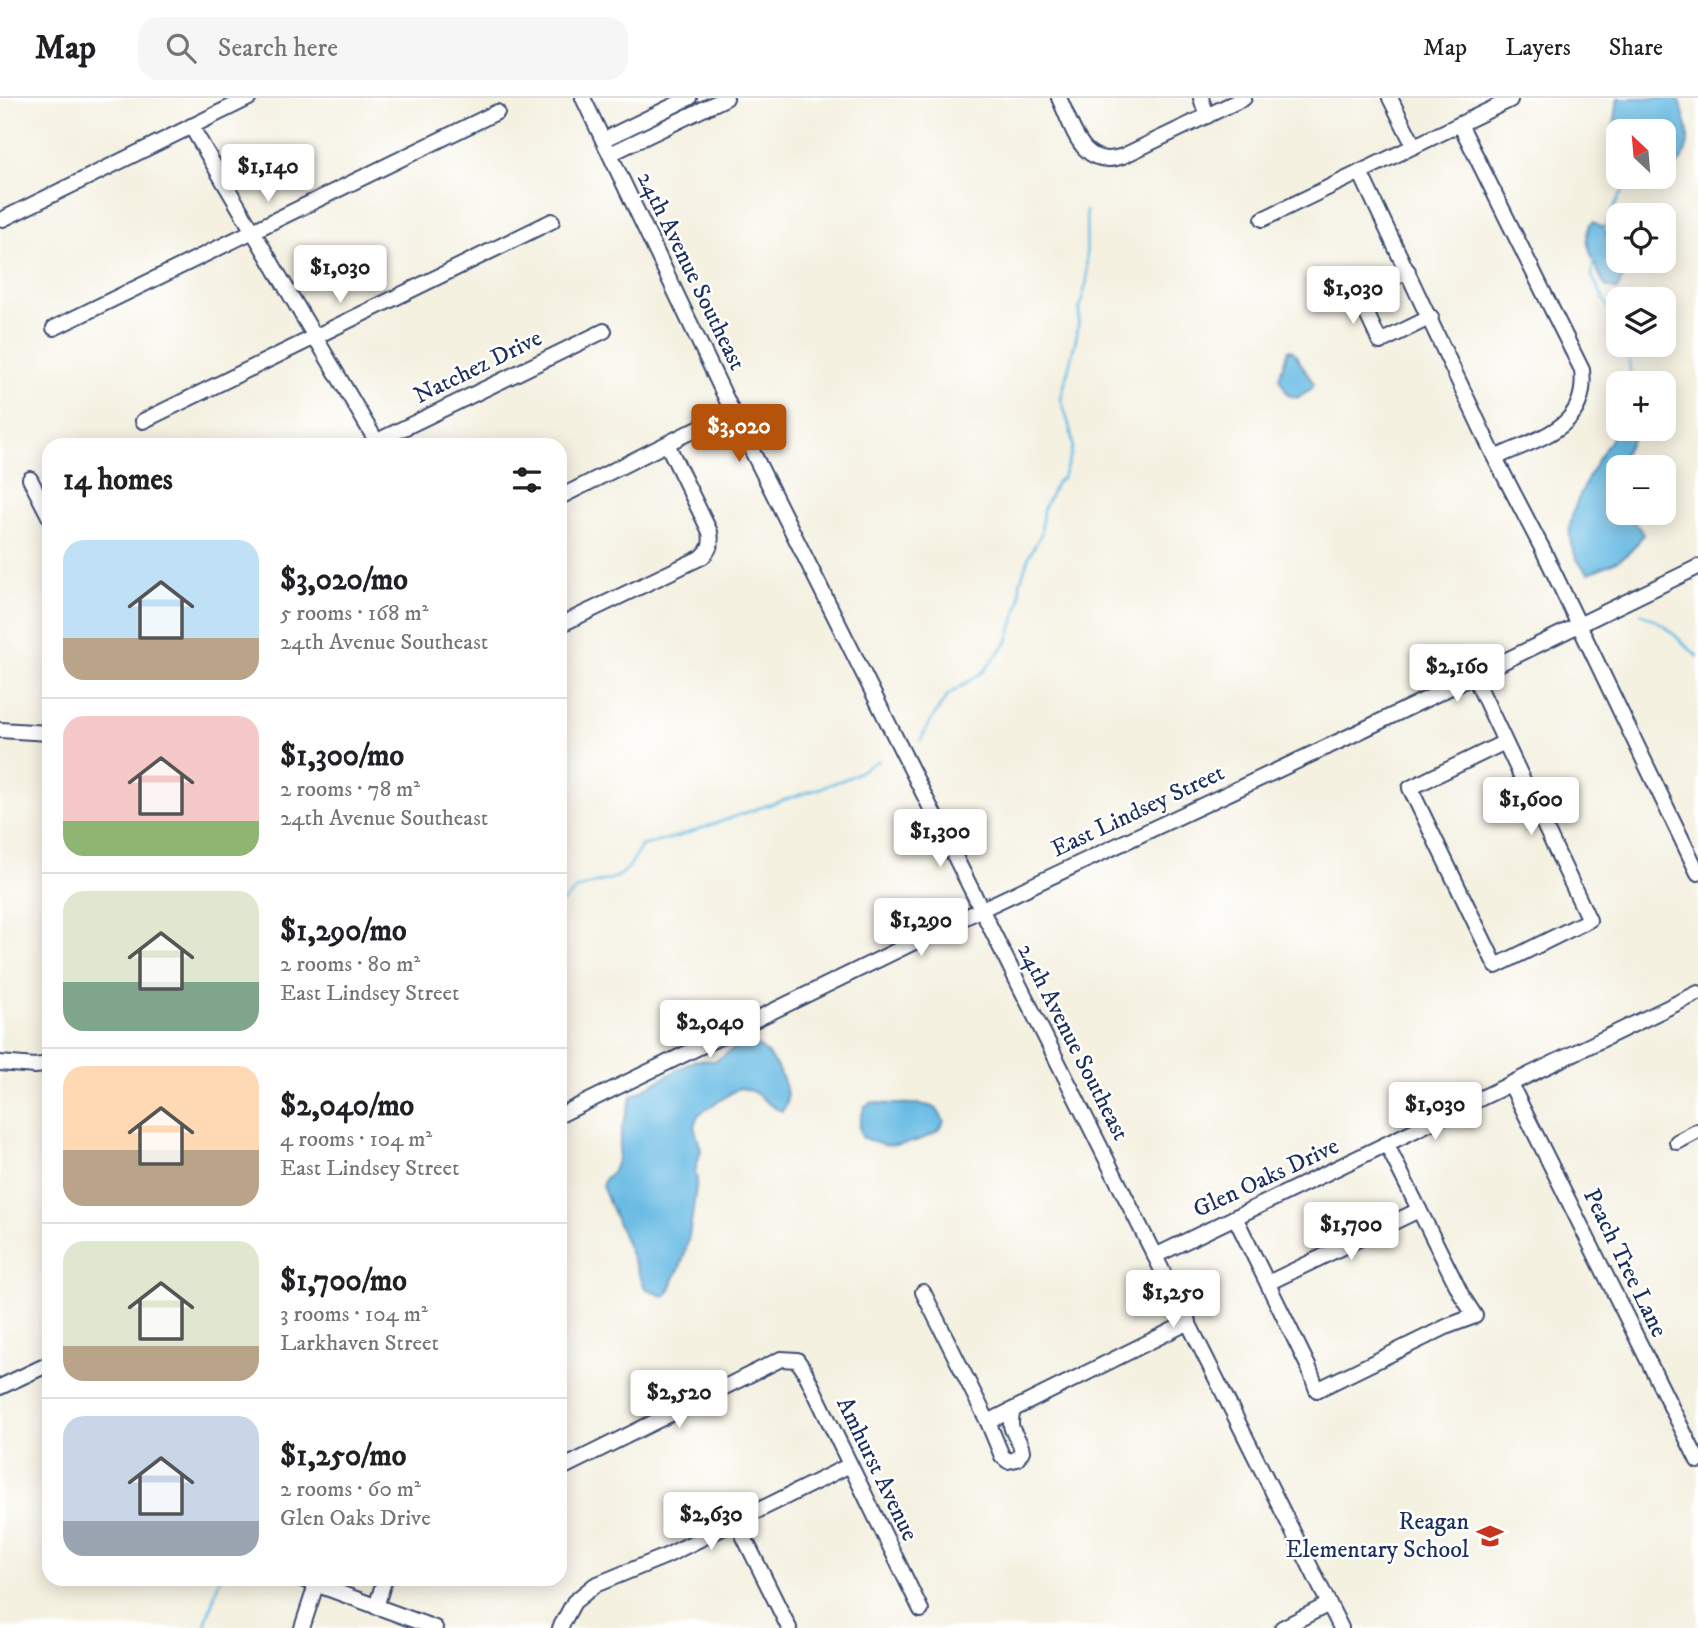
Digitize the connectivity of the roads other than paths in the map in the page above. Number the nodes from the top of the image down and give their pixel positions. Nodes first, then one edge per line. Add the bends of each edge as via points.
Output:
1 (249, 98) edge
2 (583, 98) edge
3 (689, 98) edge
4 (726, 98) edge
5 (1059, 98) edge
6 (1201, 98) edge
7 (1244, 98) edge
8 (1390, 98) edge
9 (1510, 100) edge
10 (496, 112) dead end
11 (1207, 116) junction
12 (1460, 124) junction
13 (191, 126) junction
14 (603, 139) junction
15 (1414, 146) junction
16 (610, 154) junction
17 (1360, 172) junction
18 (3, 219) dead end
19 (1263, 219) dead end
20 (552, 221) dead end
21 (253, 231) junction
22 (1408, 271) junction
23 (1430, 317) junction
24 (54, 328) dead end
25 (604, 331) dead end
26 (315, 336) junction
27 (732, 411) junction
28 (143, 421) dead end
29 (372, 438) edge
30 (387, 438) edge
31 (667, 444) junction
32 (1495, 458) junction
33 (30, 479) dead end
34 (567, 494) edge
35 (42, 502) edge
36 (1698, 567) edge
37 (567, 622) edge
38 (1580, 625) junction
39 (1474, 677) junction
40 (0, 730) edge
41 (42, 733) edge
42 (1505, 742) junction
43 (1698, 873) edge
44 (980, 910) junction
45 (1698, 993) edge
46 (0, 1063) edge
47 (42, 1064) edge
48 (1511, 1085) junction
49 (567, 1112) edge
50 (1698, 1131) edge
51 (1676, 1142) dead end
52 (1387, 1145) junction
53 (1419, 1210) junction
54 (1236, 1217) junction
55 (1155, 1256) junction
56 (1268, 1283) junction
57 (923, 1292) dead end
58 (1189, 1322) junction
59 (42, 1367) edge
60 (0, 1387) edge
61 (1013, 1410) junction
62 (988, 1422) junction
63 (1698, 1461) edge
64 (850, 1465) junction
65 (567, 1466) edge
66 (736, 1521) junction
67 (316, 1586) edge
68 (319, 1586) edge
69 (383, 1586) edge
70 (1328, 1604) junction
71 (376, 1607) junction
72 (921, 1610) dead end
73 (302, 1628) edge
74 (432, 1628) edge
75 (560, 1628) edge
76 (789, 1628) edge
77 (1282, 1628) edge
78 (1340, 1628) edge

1 - 13 street
2 - 14 street, 24th Avenue Southeast
3 - 14 street
4 - 16 street
5 - 11 street via 1087,152 1103,160 1123,156
6 - 11 street
7 - 11 street
8 - 15 street
9 - 12 street
10 - 21 street
12 - 15 street
12 - 32 street via 1582,370 1584,384 1572,417 1559,428
13 - 18 street
13 - 21 street
14 - 16 street, 24th Avenue Southeast
15 - 17 street
16 - 27 street, 24th Avenue Southeast
17 - 19 street
17 - 22 street
20 - 26 street
21 - 24 street
21 - 26 street
22 - 23 street
22 - 23 street via 1358,295 1380,342
23 - 32 street
25 - 30 street, Natchez Drive
26 - 28 street
26 - 29 street
27 - 31 street
27 - 44 street, 24th Avenue Southeast
31 - 34 street
31 - 37 street via 710,532 711,544 702,557
32 - 38 street
33 - 35 street
36 - 38 street, East Lindsey Street
38 - 39 street, East Lindsey Street
38 - 43 street
39 - 42 street
39 - 44 street, East Lindsey Street
40 - 41 street
42 - 42 street via 1590,920 1496,965 1410,788
44 - 49 street, East Lindsey Street
44 - 55 street, 24th Avenue Southeast
45 - 48 street, Glen Oaks Drive
46 - 47 street
48 - 52 street, Glen Oaks Drive
48 - 63 street, Peach Tree Lane
50 - 51 street
52 - 53 street
52 - 54 street, Glen Oaks Drive
53 - 56 street
53 - 56 street via 1475,1316 1317,1390
54 - 55 street, Glen Oaks Drive
54 - 56 street
55 - 58 street, 24th Avenue Southeast
57 - 62 street
58 - 61 street
58 - 70 street, 24th Avenue Southeast
59 - 60 street
61 - 62 street
61 - 62 street via 1011,1431 1022,1447 1017,1459 1008,1461 1002,1456
64 - 65 street, Amhurst Avenue via 804,1370 797,1360 786,1358
64 - 66 street
64 - 72 street, Amhurst Avenue
66 - 75 street via 586,1590 566,1612
66 - 76 street
67 - 73 street
68 - 71 street
69 - 71 street
70 - 77 street
70 - 78 street, 24th Avenue Southeast
71 - 74 street

